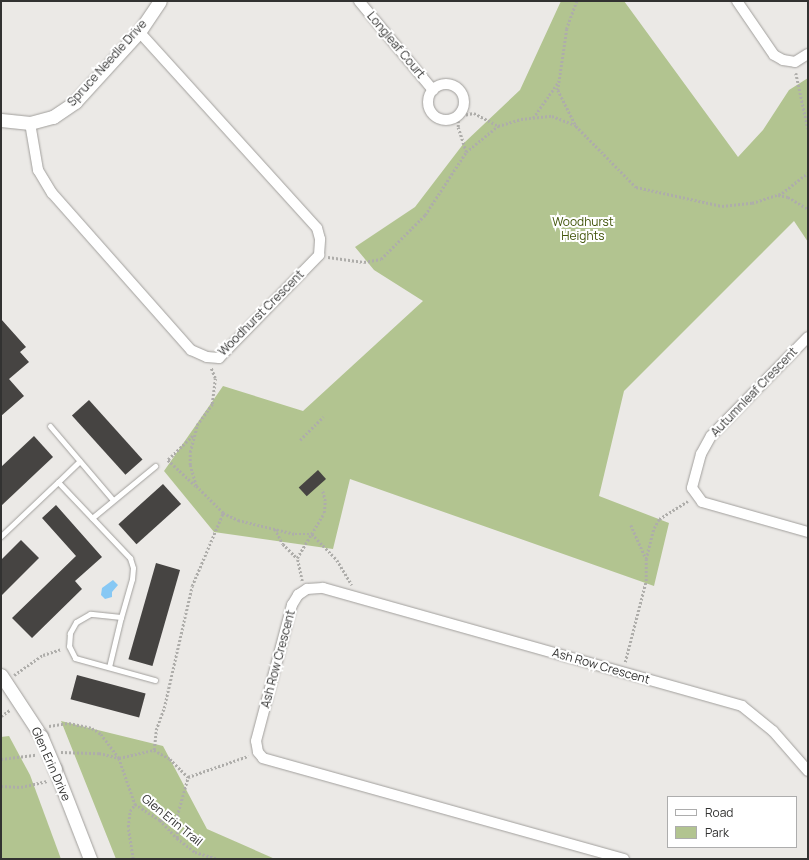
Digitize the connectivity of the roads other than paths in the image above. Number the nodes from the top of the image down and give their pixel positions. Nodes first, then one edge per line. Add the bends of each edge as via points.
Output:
1 (160, 1) edge
2 (359, 1) edge
3 (737, 1) edge
4 (139, 32) junction
5 (808, 54) edge
6 (433, 90) junction
7 (1, 120) edge
8 (30, 123) junction
9 (808, 337) edge
10 (50, 426) dead end
11 (80, 461) junction
12 (155, 466) dead end
13 (58, 482) junction
14 (113, 500) junction
15 (92, 518) junction
16 (808, 532) edge
17 (1, 536) edge
18 (121, 617) junction
19 (109, 667) junction
20 (4, 678) edge
21 (155, 680) dead end
22 (808, 771) edge
23 (90, 859) edge
24 (624, 859) edge

1 - 4 street, Spruce Needle Drive
2 - 6 street, Longleaf Court
3 - 5 street via 774,55 795,62
4 - 8 street, Spruce Needle Drive via 75,102 53,117
4 - 8 street, Woodhurst Crescent via 317,228 320,239 319,255 219,358 207,357 191,350 52,193 38,170
6 - 6 street, Longleaf Court via 429,97 429,106 433,114 440,119 450,120 458,116 464,103 459,90 446,84
7 - 8 street, Spruce Needle Drive
9 - 16 street, Autumnleaf Crescent via 711,436 701,454 692,488 702,502
10 - 11 lane
11 - 13 lane
11 - 14 lane
12 - 14 lane
13 - 15 lane
13 - 17 lane
14 - 15 lane
15 - 18 lane via 130,558 133,568
18 - 19 lane
18 - 19 lane via 90,614 76,622 70,633 69,646 75,658
19 - 21 lane
20 - 23 street, Glen Erin Drive, bridge via 39,733
22 - 24 street, Ash Row Crescent via 773,731 742,706 319,587 304,590 292,605 256,741 258,752 270,761

